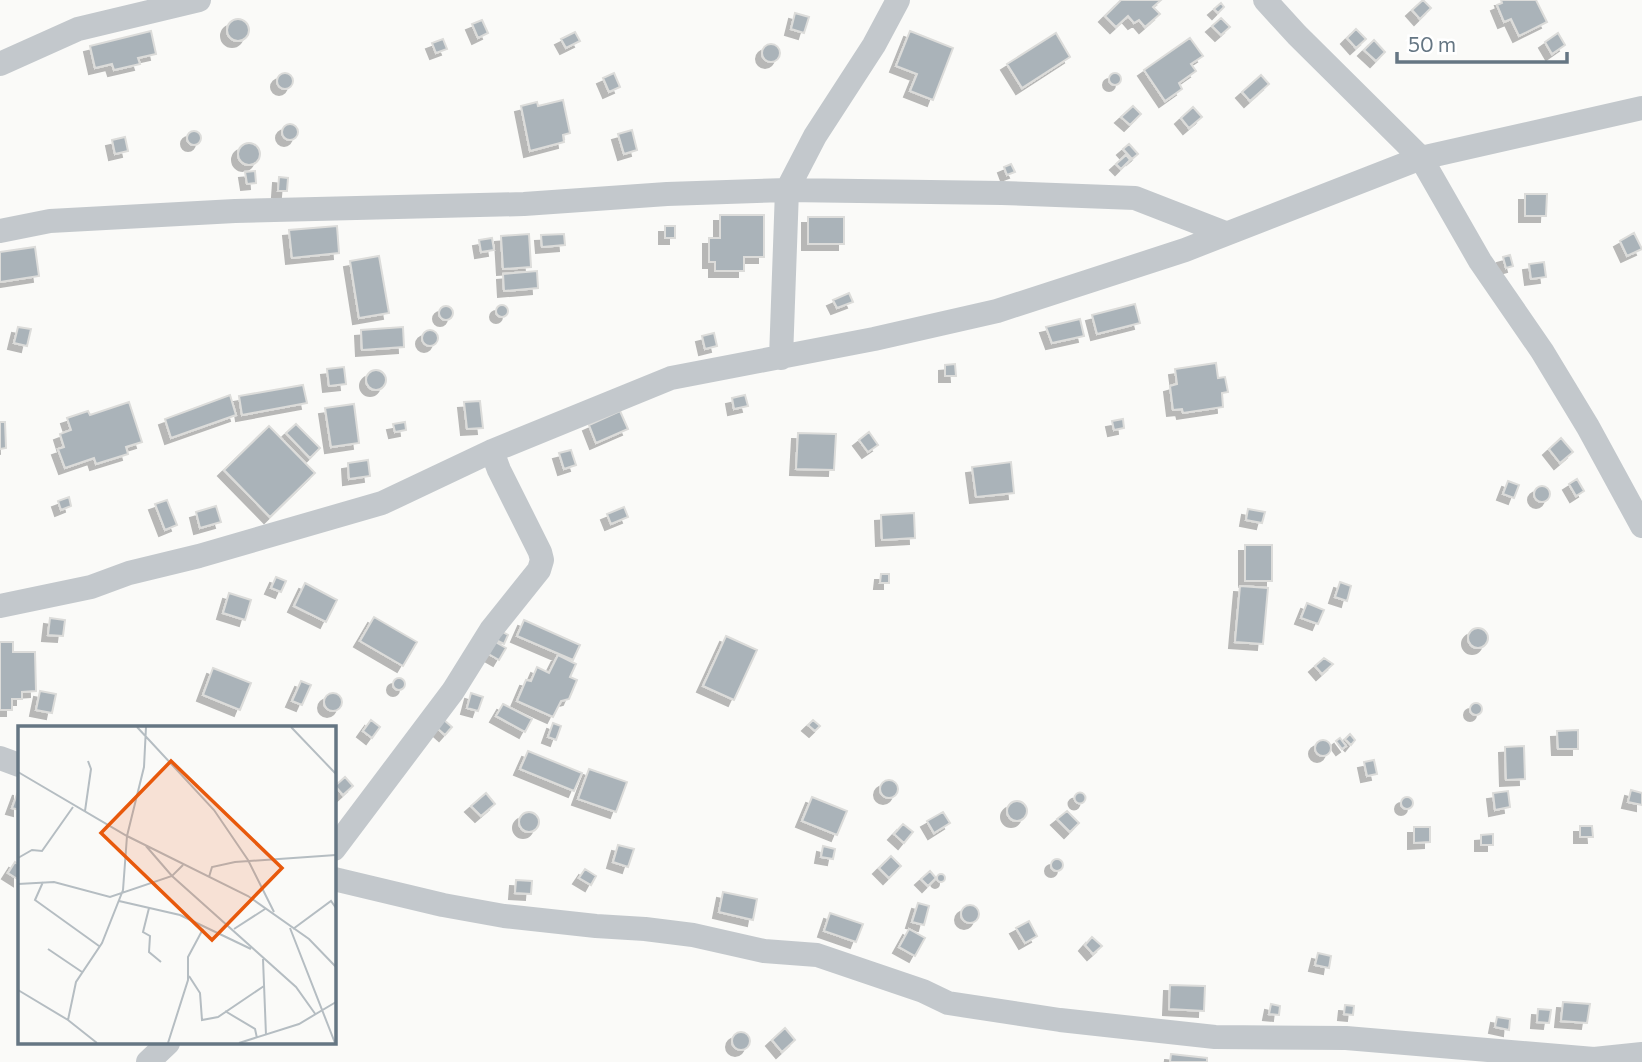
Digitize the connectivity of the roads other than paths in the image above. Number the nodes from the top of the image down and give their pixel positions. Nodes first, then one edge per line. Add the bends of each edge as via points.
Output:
1 (200, 0) edge
2 (898, 0) edge
3 (1265, 0) edge
4 (151, 6) edge
5 (0, 64) edge
6 (1642, 108) edge
7 (1421, 158) junction
8 (787, 190) junction
9 (0, 231) edge
10 (1225, 233) junction
11 (781, 358) junction
12 (492, 451) junction
13 (1642, 526) edge
14 (0, 606) edge
15 (0, 758) edge
16 (18, 765) edge
17 (336, 846) edge
18 (336, 879) edge
19 (167, 1044) edge
20 (1642, 1054) edge
21 (148, 1062) edge

1 - 4 street
2 - 8 street
3 - 7 street
4 - 5 street via 78,29
6 - 7 street
7 - 10 street
7 - 13 street via 1480,261 1588,427
8 - 9 street via 511,205 235,211 50,221
8 - 10 street via 1135,198
8 - 11 street
10 - 11 street via 997,311
11 - 12 street via 671,378
12 - 14 street via 382,503 91,587
12 - 17 street via 540,552 539,570
15 - 16 street
18 - 20 street via 504,916 645,929 764,951 817,955 948,1003 1060,1020 1214,1037 1346,1038 1594,1059
19 - 21 street

